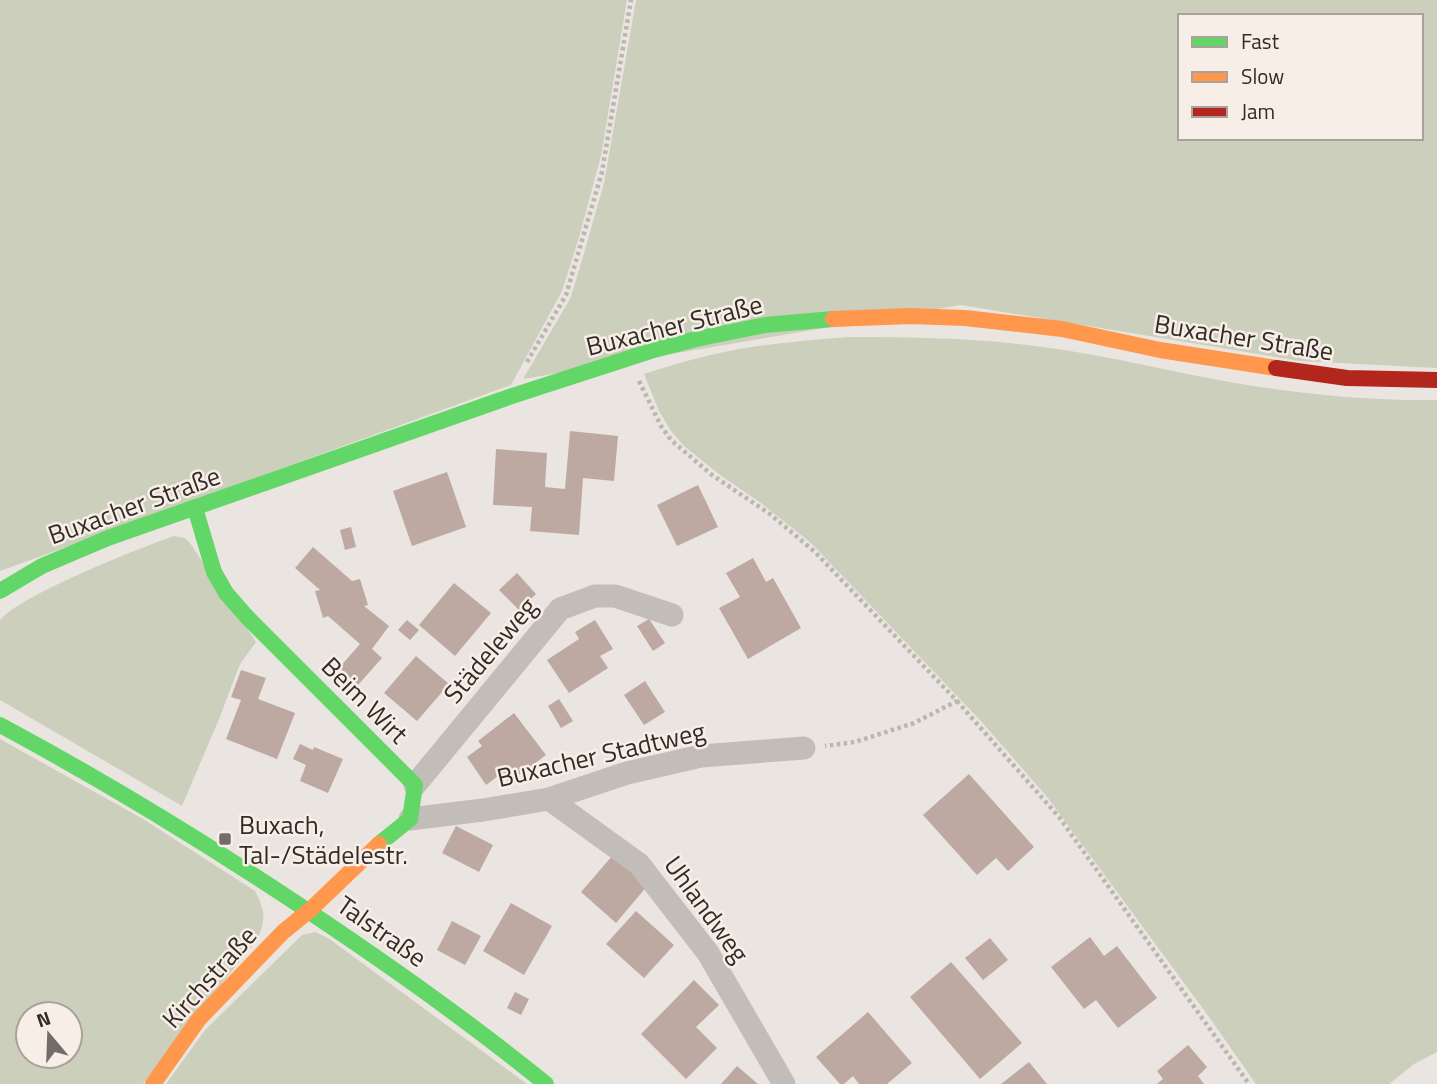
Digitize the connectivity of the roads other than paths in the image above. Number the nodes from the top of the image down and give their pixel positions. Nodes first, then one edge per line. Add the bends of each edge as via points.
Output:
1 (1437, 380) edge
2 (195, 508) junction
3 (0, 591) edge
4 (672, 615) dead end
5 (0, 724) edge
6 (804, 748) road end
7 (415, 785) junction
8 (549, 799) junction
9 (410, 819) junction
10 (310, 910) junction
11 (153, 1084) edge
12 (546, 1084) edge
13 (784, 1084) edge

1 - 2 street, Buxacher Straße via 1347,378 1160,350 1062,329 965,318 838,318 765,325 630,357
2 - 3 street, Buxacher Straße via 42,566
2 - 7 street, Beim Wirt via 214,572 226,593
4 - 7 street, Städeleweg via 615,596 595,596 560,609
5 - 10 street, Talstraße via 123,793
6 - 8 street, Buxacher Stadtweg via 701,756 627,773
7 - 9 street
8 - 9 street, Buxacher Stadtweg
8 - 13 street, Uhlandweg via 639,864 708,953
9 - 10 street
10 - 11 street, Kirchstraße via 200,1019
10 - 12 street, Talstraße

